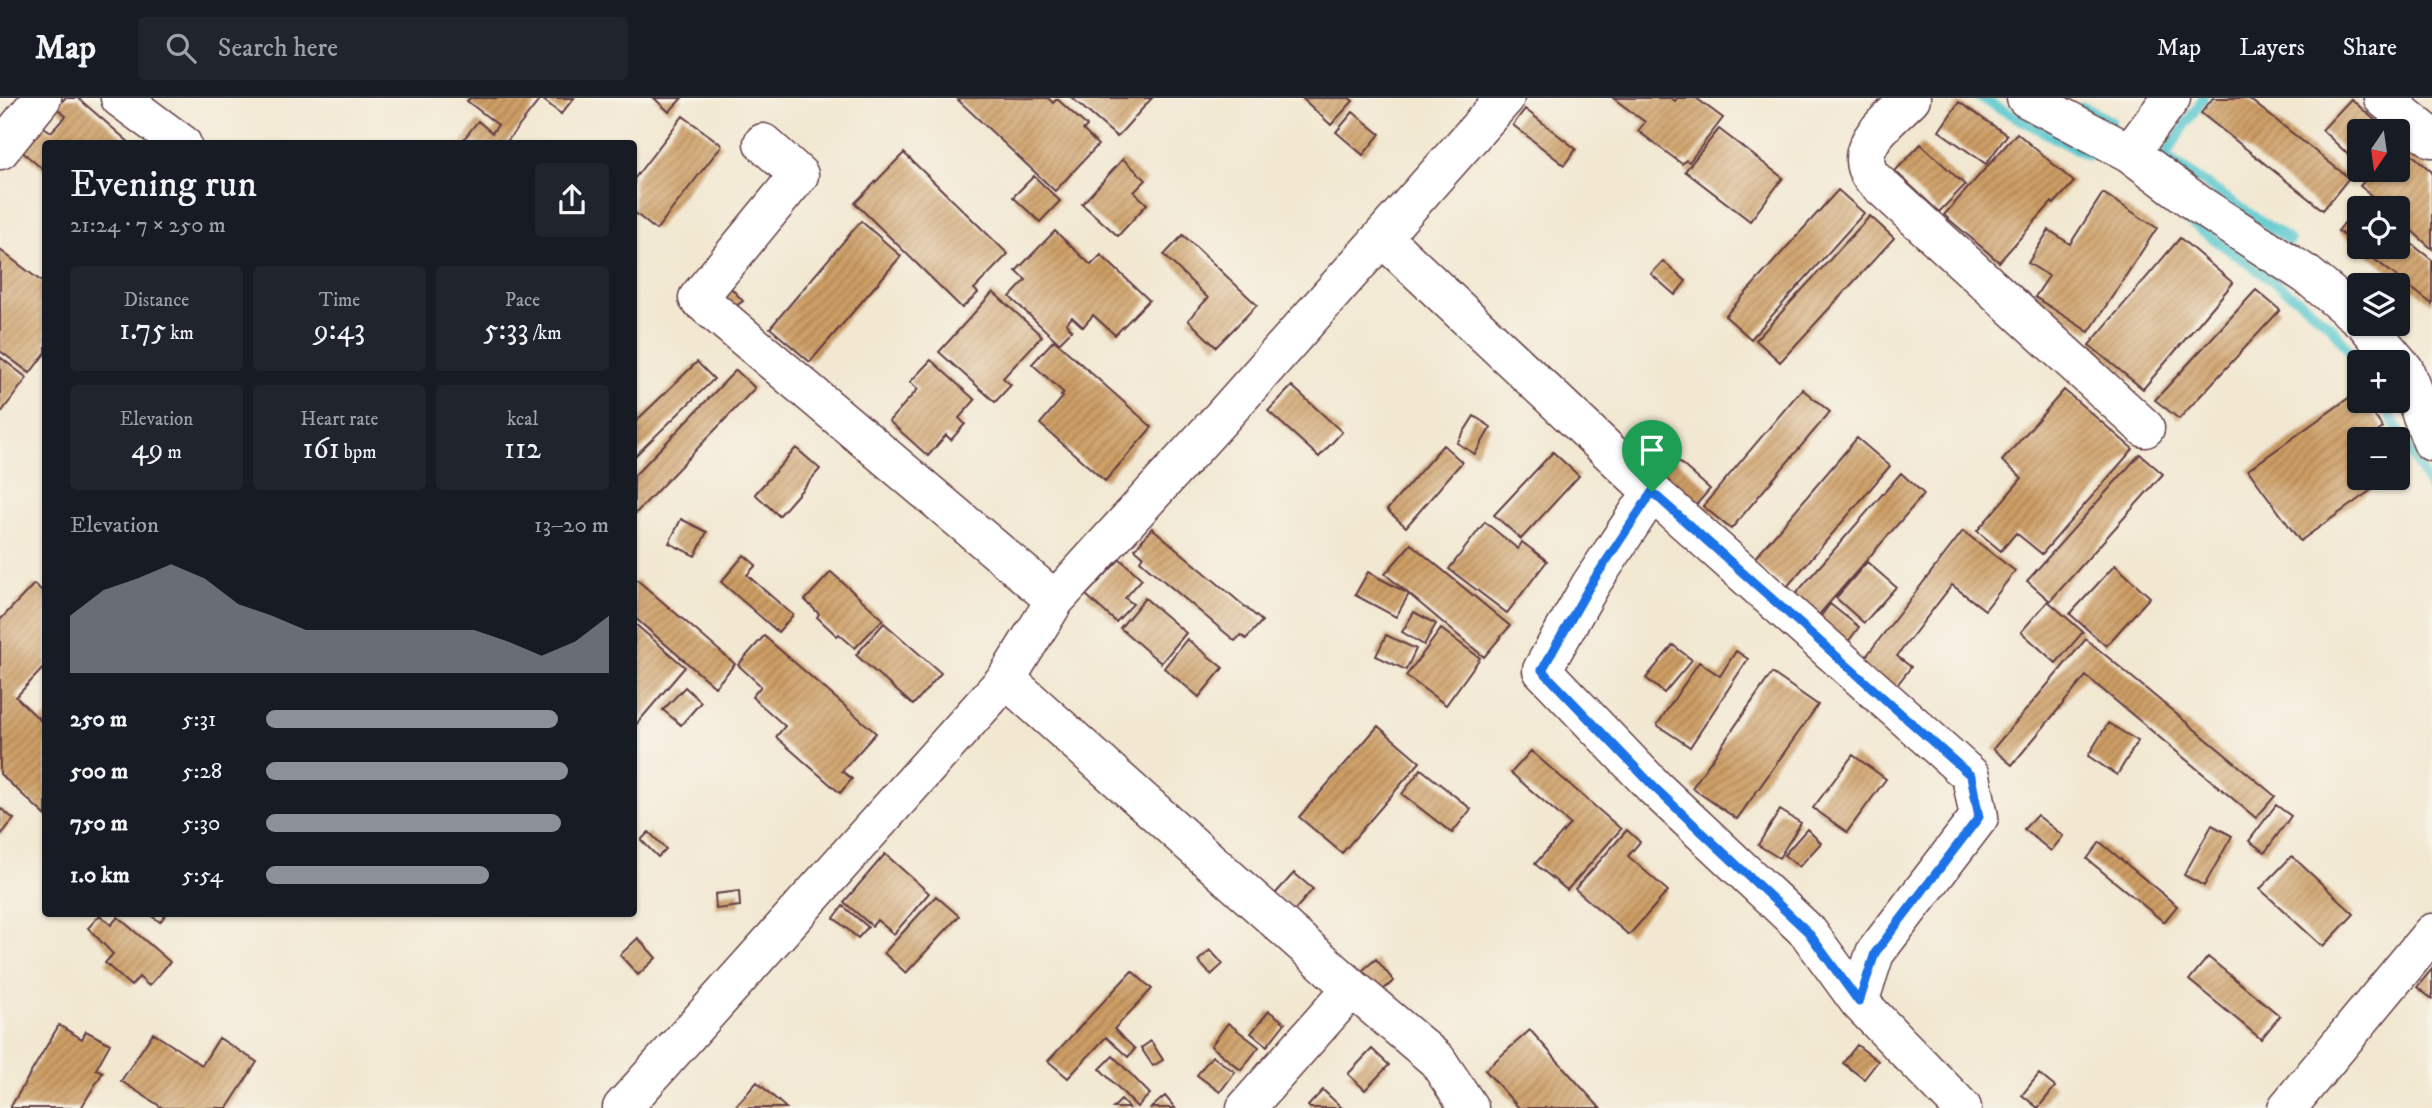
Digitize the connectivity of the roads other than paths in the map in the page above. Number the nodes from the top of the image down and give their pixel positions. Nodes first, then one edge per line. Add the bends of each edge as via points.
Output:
1 (42, 98) edge
2 (120, 98) edge
3 (1505, 98) edge
4 (1911, 98) edge
5 (2026, 98) edge
6 (2171, 98) edge
7 (2383, 98) edge
8 (2432, 138) edge
9 (177, 140) edge
10 (763, 143) dead end
11 (0, 150) edge
12 (2130, 153) junction
13 (1382, 237) junction
14 (2347, 308) edge
15 (2376, 336) edge
16 (2145, 428) dead end
17 (2432, 442) edge
18 (1652, 492) junction
19 (1055, 600) junction
20 (1006, 679) junction
21 (2432, 933) edge
22 (1352, 988) junction
23 (1859, 1002) junction
24 (622, 1108) edge
25 (1246, 1108) edge
26 (1469, 1108) edge
27 (1962, 1108) edge
28 (2287, 1108) edge

1 - 11 street
2 - 9 street
3 - 13 street
4 - 16 street via 1869,141 1864,157 1871,177
5 - 12 street
6 - 12 street
7 - 8 street
10 - 19 street via 799,175 698,298
12 - 14 street via 2307,275
13 - 18 street
13 - 19 street
15 - 17 street via 2404,369
18 - 23 street via 1591,584 1542,670 1655,788 1808,932
18 - 23 street via 1971,776 1979,817 1875,953
19 - 20 street
20 - 22 street
20 - 24 street
21 - 28 street
22 - 25 street
22 - 26 street via 1437,1060
23 - 27 street

